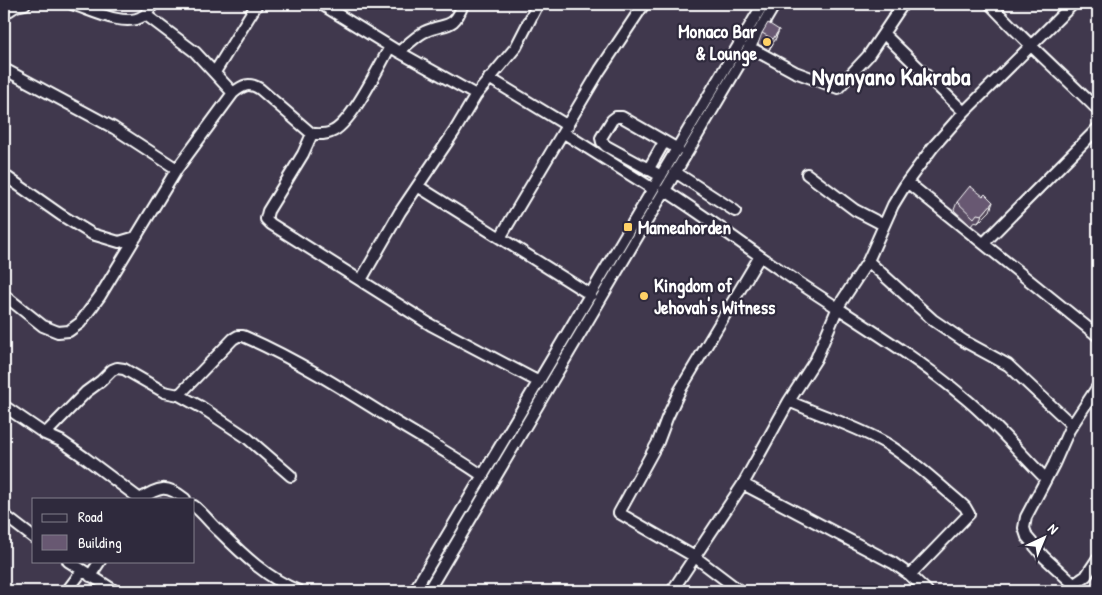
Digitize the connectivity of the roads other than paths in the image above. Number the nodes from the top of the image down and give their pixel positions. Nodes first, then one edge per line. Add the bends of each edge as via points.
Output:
1 (26, 4) edge
2 (72, 4) edge
3 (153, 4) edge
4 (257, 4) edge
5 (321, 4) edge
6 (464, 4) edge
7 (538, 4) edge
8 (644, 4) edge
9 (763, 4) edge
10 (775, 4) edge
11 (903, 4) edge
12 (990, 4) edge
13 (1072, 4) edge
14 (4, 14) edge
15 (146, 15) junction
16 (884, 34) junction
17 (1031, 44) junction
18 (749, 47) junction
19 (395, 49) junction
20 (4, 70) edge
21 (215, 72) junction
22 (489, 78) junction
23 (234, 93) junction
24 (476, 95) junction
25 (1098, 110) edge
26 (964, 112) junction
27 (1098, 128) edge
28 (566, 130) junction
29 (312, 134) junction
30 (664, 142) junction
31 (678, 149) junction
32 (177, 169) junction
33 (648, 170) junction
34 (675, 172) junction
35 (807, 174) dead end
36 (4, 175) edge
37 (660, 176) junction
38 (907, 182) junction
39 (418, 187) junction
40 (653, 189) junction
41 (664, 190) junction
42 (735, 211) dead end
43 (884, 225) junction
44 (136, 237) junction
45 (500, 238) junction
46 (119, 242) junction
47 (984, 243) junction
48 (124, 255) junction
49 (760, 256) junction
50 (868, 261) junction
51 (361, 280) junction
52 (591, 294) junction
53 (4, 295) edge
54 (838, 307) junction
55 (1098, 336) edge
56 (539, 382) junction
57 (1097, 392) edge
58 (179, 394) junction
59 (789, 401) junction
60 (4, 406) edge
61 (1072, 425) junction
62 (45, 434) junction
63 (291, 476) dead end
64 (483, 476) junction
65 (1046, 479) junction
66 (742, 484) junction
67 (139, 498) edge
68 (142, 498) edge
69 (184, 498) edge
70 (195, 507) edge
71 (4, 515) edge
72 (32, 536) edge
73 (695, 557) junction
74 (1098, 558) edge
75 (69, 562) edge
76 (99, 562) edge
77 (86, 574) junction
78 (910, 575) junction
79 (1074, 589) edge
80 (67, 591) edge
81 (115, 591) edge
82 (299, 591) edge
83 (414, 591) edge
84 (428, 591) edge
85 (672, 591) edge
86 (740, 591) edge
87 (927, 591) edge

1 - 14 street
2 - 15 street via 118,19 138,19
3 - 15 street
4 - 21 street
5 - 19 street
6 - 19 street via 455,21 449,25 423,33
7 - 22 street via 516,47
8 - 28 street via 600,70
9 - 31 street
10 - 18 street
11 - 16 street
12 - 17 street
13 - 17 street
15 - 21 street via 195,52
16 - 18 street via 838,88 795,72
16 - 26 street
17 - 25 street
17 - 26 street
18 - 34 street
19 - 24 street
19 - 29 street via 338,129 331,133
20 - 32 street via 114,128
21 - 23 street
22 - 24 street
22 - 28 street
23 - 29 street via 246,84 254,85
23 - 32 street
24 - 39 street
26 - 38 street via 932,147
27 - 47 street
28 - 40 street
28 - 45 street
29 - 51 street via 266,219
30 - 31 street
30 - 33 street
30 - 33 street via 622,117 612,120 601,138 606,146
31 - 37 street
32 - 44 street
33 - 37 street
34 - 41 street
34 - 42 street
35 - 43 street via 855,210
36 - 46 street via 80,228
37 - 40 street
38 - 43 street
38 - 47 street
39 - 45 street
39 - 51 street
40 - 52 street
41 - 49 street
41 - 84 street
43 - 50 street
44 - 46 street
44 - 48 street
45 - 52 street
46 - 48 street
47 - 55 street
48 - 53 street via 80,323 69,331 58,332 43,326
49 - 54 street
49 - 73 street via 680,390 658,442 619,513
50 - 54 street
50 - 61 street via 933,320 1008,365
51 - 56 street via 431,325
52 - 56 street
54 - 59 street via 816,359
54 - 65 street via 981,411
56 - 64 street
57 - 61 street
58 - 62 street via 164,392 117,368 86,392
58 - 63 street via 239,432
58 - 64 street via 233,339 243,336 304,366
59 - 66 street
59 - 78 street via 886,444 965,507 969,514
60 - 62 street
61 - 65 street
62 - 67 street via 84,456
64 - 83 street
65 - 79 street via 1026,517 1024,528 1044,557
66 - 73 street
66 - 78 street
68 - 69 street via 159,488 167,488
70 - 82 street via 250,560
71 - 72 street
73 - 85 street
73 - 86 street
74 - 79 street
75 - 77 street
76 - 77 street
77 - 80 street
77 - 81 street
78 - 87 street

